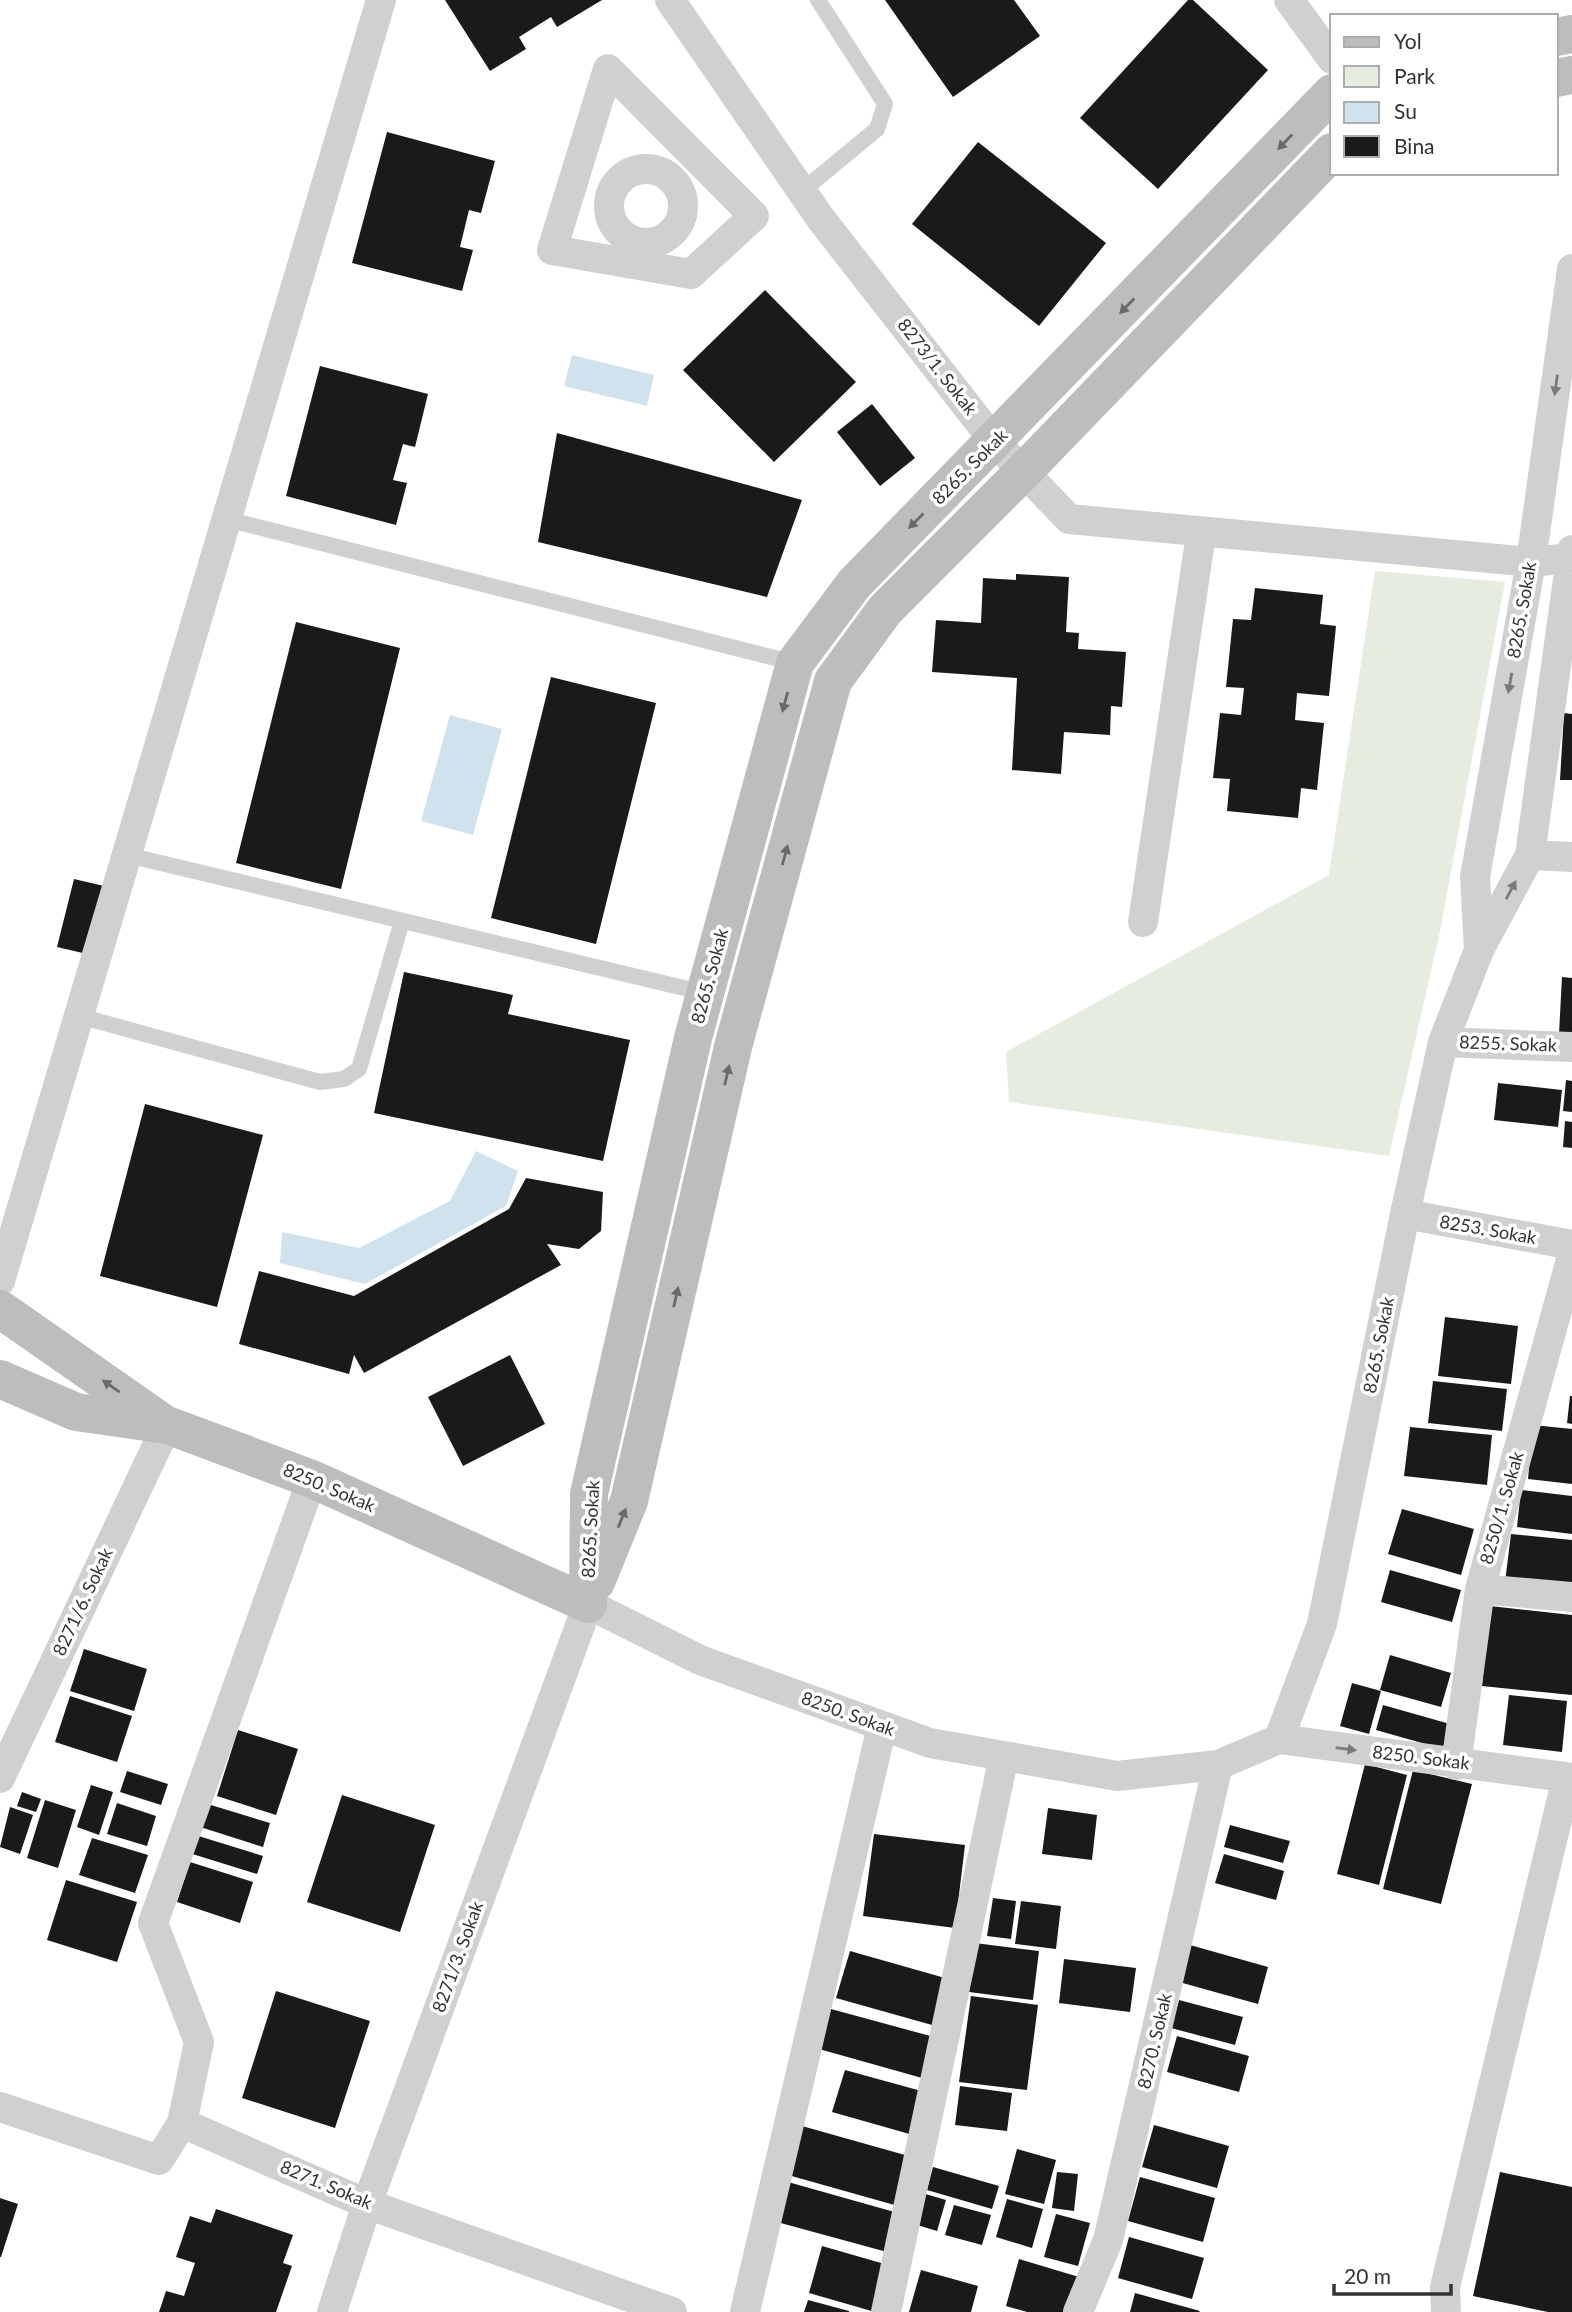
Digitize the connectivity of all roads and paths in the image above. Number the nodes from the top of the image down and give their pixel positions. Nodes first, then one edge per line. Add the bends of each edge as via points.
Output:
1 (381, 0) edge
2 (670, 0) edge
3 (818, 0) edge
4 (1289, 0) edge
5 (1330, 56) edge
6 (1330, 95) edge
7 (689, 150) junction
8 (1330, 154) edge
9 (577, 170) junction
10 (668, 176) junction
11 (615, 185) junction
12 (802, 191) junction
13 (679, 222) junction
14 (723, 246) junction
15 (631, 252) junction
16 (1572, 269) edge
17 (995, 442) junction
18 (1023, 472) junction
19 (226, 519) junction
20 (1201, 534) junction
21 (1571, 554) edge
22 (1531, 562) junction
23 (795, 663) junction
24 (1561, 700) edge
25 (127, 855) junction
26 (1530, 855) junction
27 (1572, 857) edge
28 (402, 920) junction
29 (1143, 922) dead end
30 (1479, 950) junction
31 (705, 993) junction
32 (79, 1016) junction
33 (1443, 1042) junction
34 (1572, 1046) edge
35 (1405, 1214) junction
36 (1572, 1245) edge
37 (1572, 1256) edge
38 (0, 1281) edge
39 (0, 1309) edge
40 (0, 1379) edge
41 (167, 1426) junction
42 (312, 1479) junction
43 (1480, 1589) junction
44 (1572, 1597) edge
45 (588, 1604) junction
46 (882, 1726) junction
47 (1279, 1739) junction
48 (1004, 1756) junction
49 (1218, 1765) junction
50 (1456, 1765) junction
51 (0, 1778) edge
52 (1570, 1778) edge
53 (0, 2107) edge
54 (182, 2123) junction
55 (367, 2204) junction
56 (332, 2312) edge
57 (672, 2312) edge
58 (745, 2312) edge
59 (886, 2312) edge
60 (1079, 2312) edge
61 (1446, 2312) edge

1 - 19 street
2 - 12 street, 8273/1. Sokak
3 - 12 lane via 885,104 877,128
4 - 5 street
6 -> 17 street, 8265. Sokak
7 - 9 street via 608,69
7 - 10 street
7 - 14 street via 754,216
8 - 18 street, 8265. Sokak
9 - 11 street
9 - 15 street via 552,250
10 - 11 street via 634,170
10 - 13 street via 682,198
11 - 15 street via 609,196 611,220 627,238
12 - 17 street, 8273/1. Sokak
13 - 14 street
13 - 15 street via 662,239
14 - 15 street via 691,274
16 -> 22 street, 8265. Sokak
17 - 18 street, 8273/1. Sokak
17 -> 23 street, 8265. Sokak via 853,584
18 - 20 street, 8273/1. Sokak via 1069,519
45 -> 18 street, 8265. Sokak via 629,1501 733,1047 832,681 884,610
19 - 23 lane
19 - 25 street
20 - 22 street, 8273/1. Sokak
20 - 29 street
21 - 22 street, 8273/1. Sokak
21 - 24 street, 8265. Sokak
22 -> 30 street, 8265. Sokak via 1475,877
23 -> 31 street, 8265. Sokak
24 - 26 street, 8265. Sokak
25 - 28 lane
25 - 32 street
26 - 27 street
30 -> 26 street, 8265. Sokak
28 - 31 lane
28 - 32 lane via 359,1069 344,1079 320,1082
30 - 33 street, 8265. Sokak
31 - 45 street, 8265. Sokak via 589,1494
32 - 38 street
33 - 34 street, 8255. Sokak
33 - 35 street, 8265. Sokak
35 - 36 street, 8253. Sokak
35 - 47 street, 8265. Sokak via 1322,1624
37 - 43 street, 8250/1. Sokak
41 -> 39 street, 8250. Sokak
40 - 41 street, 8250. Sokak via 76,1412
41 - 42 street, 8250. Sokak
41 - 51 street, 8271/6. Sokak
42 - 45 street, 8250. Sokak
42 - 54 street via 153,1923 199,2042
43 - 44 street
43 - 50 street, 8250/1. Sokak
45 - 46 street, 8250. Sokak via 700,1660
45 - 55 street, 8271/3. Sokak
46 - 48 street, 8250. Sokak via 930,1743
46 - 58 street
47 - 49 street, 8250. Sokak
47 -> 50 street, 8250. Sokak
48 - 49 street, 8250. Sokak via 1117,1776
48 - 59 street
49 - 60 street, 8270. Sokak via 1108,2240
50 - 52 street, 8250. Sokak
52 - 61 street via 1444,2287
53 - 54 street via 159,2160
54 - 55 street, 8271. Sokak
55 - 56 street, 8271/3. Sokak
55 - 57 street, 8271. Sokak

